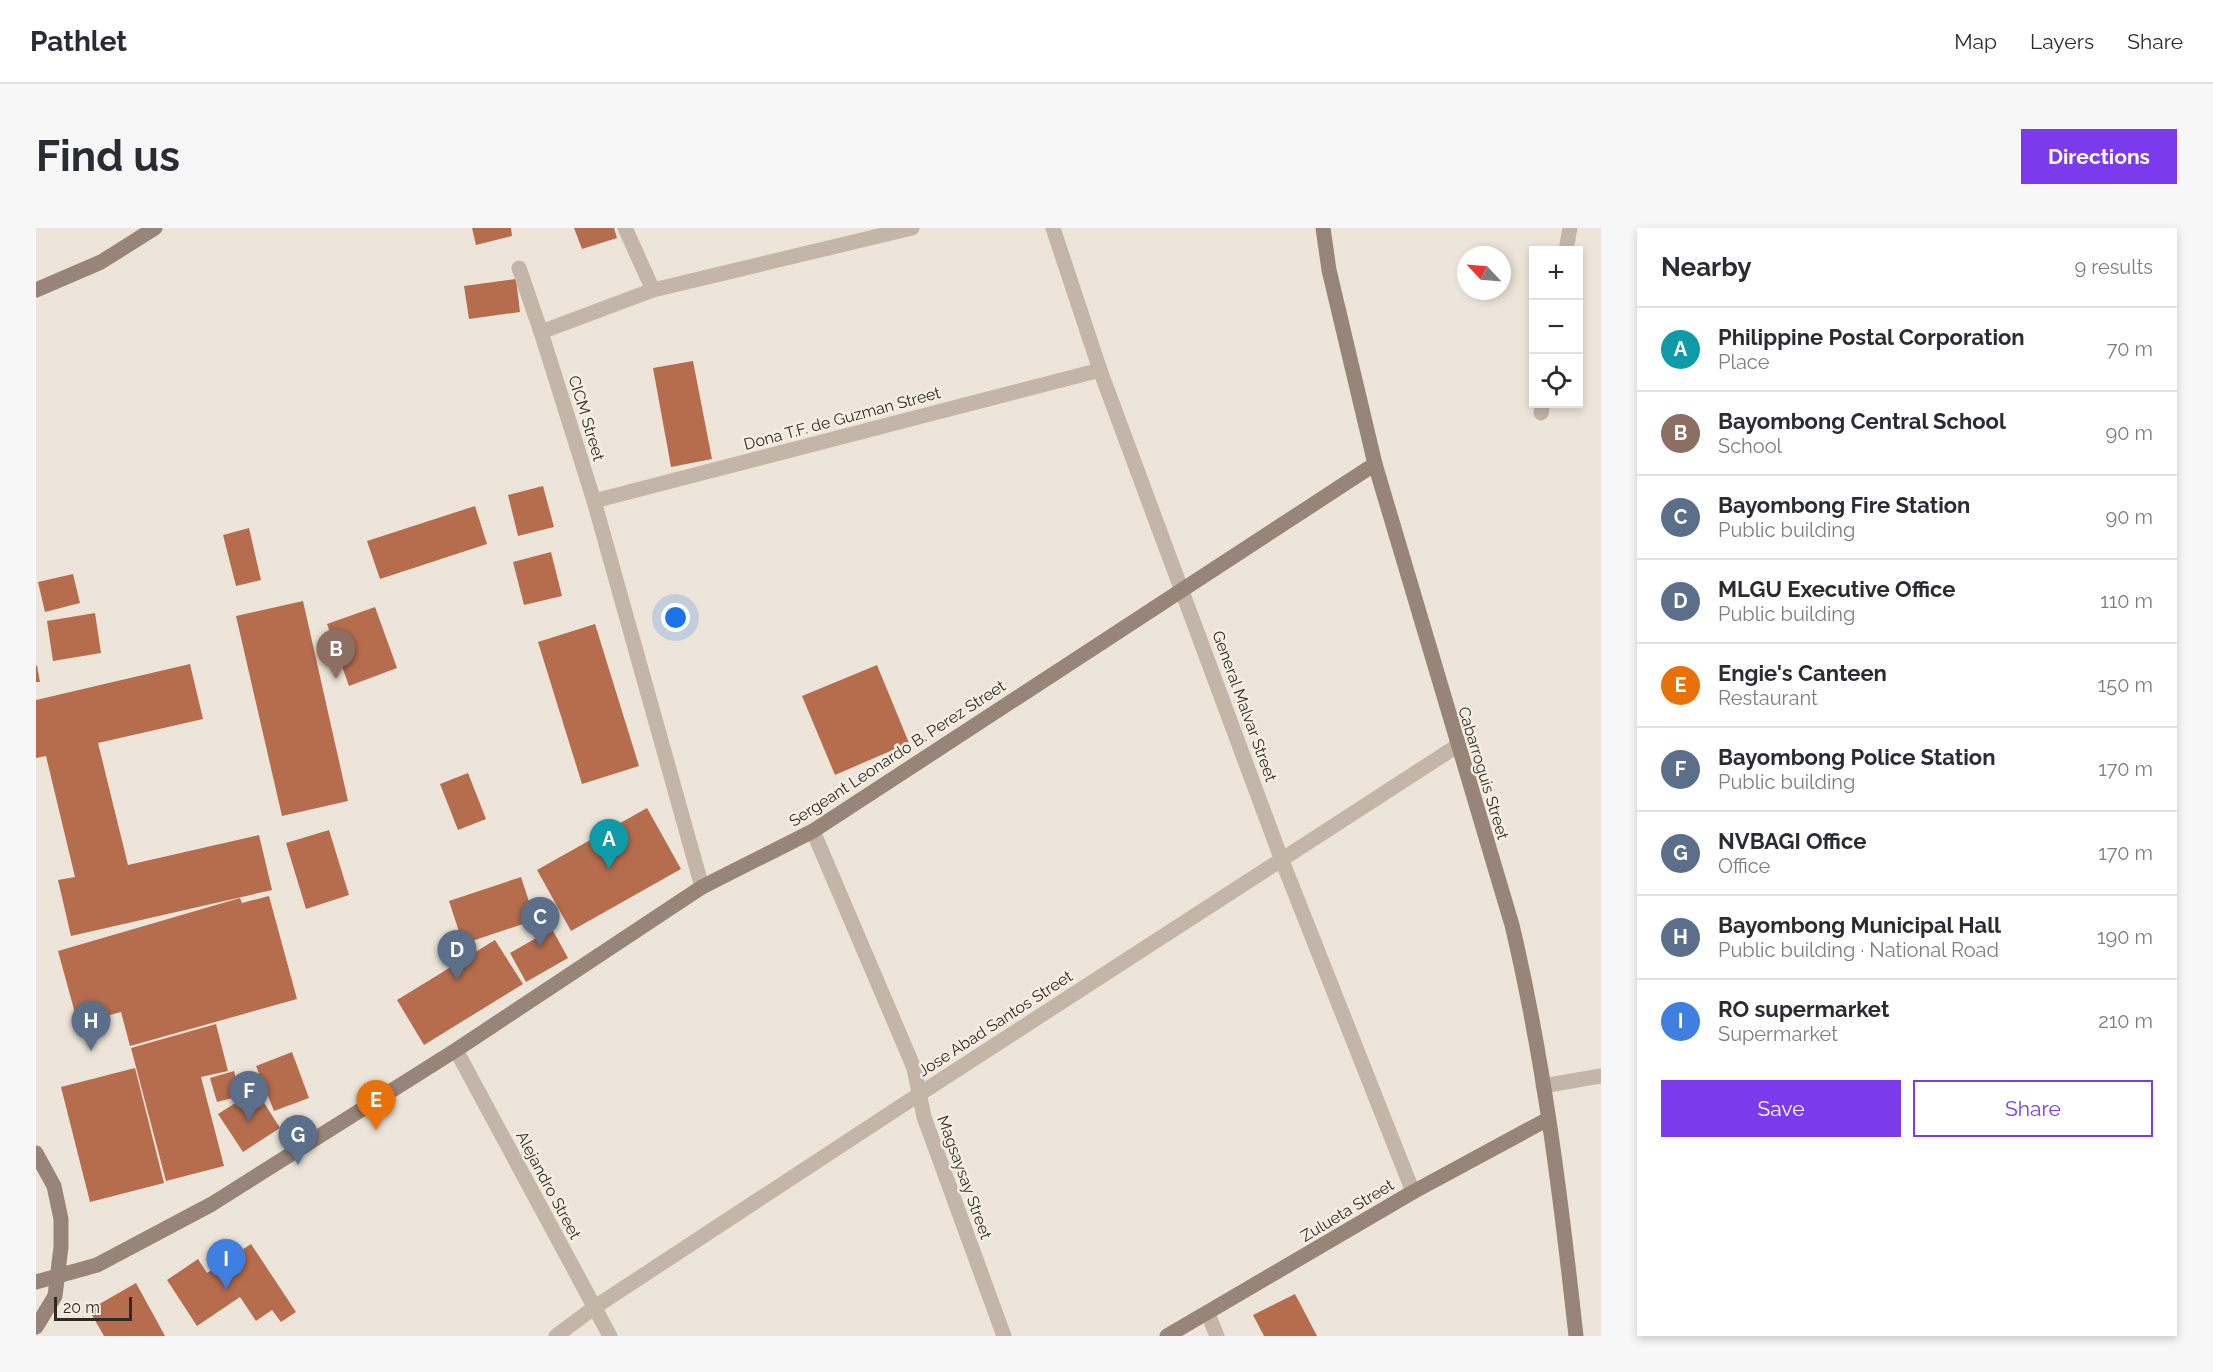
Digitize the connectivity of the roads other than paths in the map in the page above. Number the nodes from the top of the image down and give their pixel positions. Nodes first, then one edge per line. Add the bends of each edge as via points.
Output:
1 (155, 228) edge
2 (625, 228) edge
3 (912, 228) edge
4 (1053, 228) edge
5 (1323, 228) edge
6 (1570, 228) edge
7 (1567, 246) edge
8 (519, 268) dead end
9 (36, 290) edge
10 (653, 290) junction
11 (541, 332) junction
12 (1100, 370) junction
13 (1375, 464) junction
14 (594, 501) junction
15 (1184, 589) junction
16 (1457, 746) junction
17 (813, 831) junction
18 (1281, 858) junction
19 (702, 887) junction
20 (456, 1050) junction
21 (1601, 1076) edge
22 (1543, 1086) junction
23 (921, 1093) junction
24 (1548, 1119) junction
25 (36, 1154) edge
26 (1413, 1192) junction
27 (60, 1277) junction
28 (36, 1282) edge
29 (595, 1307) junction
30 (1208, 1314) junction
31 (36, 1327) edge
32 (36, 1332) edge
33 (39, 1336) edge
34 (556, 1336) edge
35 (610, 1336) edge
36 (1004, 1336) edge
37 (1167, 1336) edge
38 (1217, 1336) edge
39 (1576, 1336) edge

1 - 9 street via 101,262
2 - 10 street
3 - 10 street
4 - 12 street, General Malvar Street
5 - 13 street, Cabarroguis Street via 1329,270
6 - 7 street
8 - 11 street, CICM Street
10 - 11 street
11 - 14 street, CICM Street
12 - 14 street, Dona T.F. de Guzman Street
12 - 15 street, General Malvar Street
13 - 15 street, Sergeant Leonardo B. Perez Street
13 - 16 street, Cabarroguis Street
14 - 19 street, CICM Street
15 - 17 street, Sergeant Leonardo B. Perez Street
15 - 18 street, General Malvar Street
16 - 18 street, Jose Abad Santos Street
16 - 22 street, Cabarroguis Street via 1512,926
17 - 19 street, Sergeant Leonardo B. Perez Street
17 - 23 street, Magsaysay Street via 914,1068
18 - 23 street, Jose Abad Santos Street
18 - 26 street, General Malvar Street
19 - 20 street, Sergeant Leonardo B. Perez Street
20 - 27 street, Sergeant Leonardo B. Perez Street via 164,1232 97,1265
20 - 29 street, Alejandro Street
21 - 22 street
22 - 24 street, Cabarroguis Street
23 - 29 street, Jose Abad Santos Street
23 - 36 street, Magsaysay Street via 924,1117
24 - 26 street, Zulueta Street
24 - 39 street, Cabarroguis Street
25 - 27 street via 54,1186 61,1219
26 - 30 street, Zulueta Street
27 - 28 street, Sergeant Leonardo B. Perez Street
27 - 31 street via 56,1296
29 - 34 street, Jose Abad Santos Street
29 - 35 street, Alejandro Street
30 - 37 street, Zulueta Street
30 - 38 street
32 - 33 street

